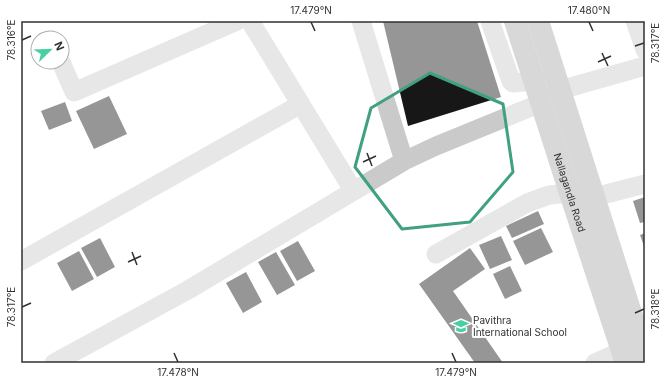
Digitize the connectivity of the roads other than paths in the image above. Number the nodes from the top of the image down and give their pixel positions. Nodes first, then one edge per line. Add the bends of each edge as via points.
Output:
1 (237, 21) edge
2 (250, 21) edge
3 (361, 21) edge
4 (490, 21) edge
5 (515, 21) edge
6 (538, 21) edge
7 (635, 21) edge
8 (645, 50) edge
9 (645, 66) edge
10 (64, 70) edge
11 (533, 78) junction
12 (560, 90) junction
13 (541, 103) junction
14 (301, 104) junction
15 (404, 161) junction
16 (645, 184) edge
17 (353, 190) junction
18 (570, 193) junction
19 (594, 196) junction
20 (436, 254) dead end
21 (21, 261) edge
22 (624, 357) edge
23 (645, 357) edge
24 (54, 363) edge
25 (595, 363) edge

1 - 10 street via 74,92
2 - 14 street
3 - 15 street
4 - 11 street via 511,81 517,83
5 - 11 main road, Nallagandla Road
6 - 12 main road
7 - 8 street
9 - 12 street
11 - 13 main road, Nallagandla Road
12 - 19 main road
13 - 15 street
13 - 18 main road, Nallagandla Road
14 - 17 street
14 - 21 street
15 - 17 street
16 - 19 street
17 - 24 street via 188,290
18 - 20 street via 549,195 527,203
18 - 22 main road, Nallagandla Road
19 - 23 main road
22 - 25 street

